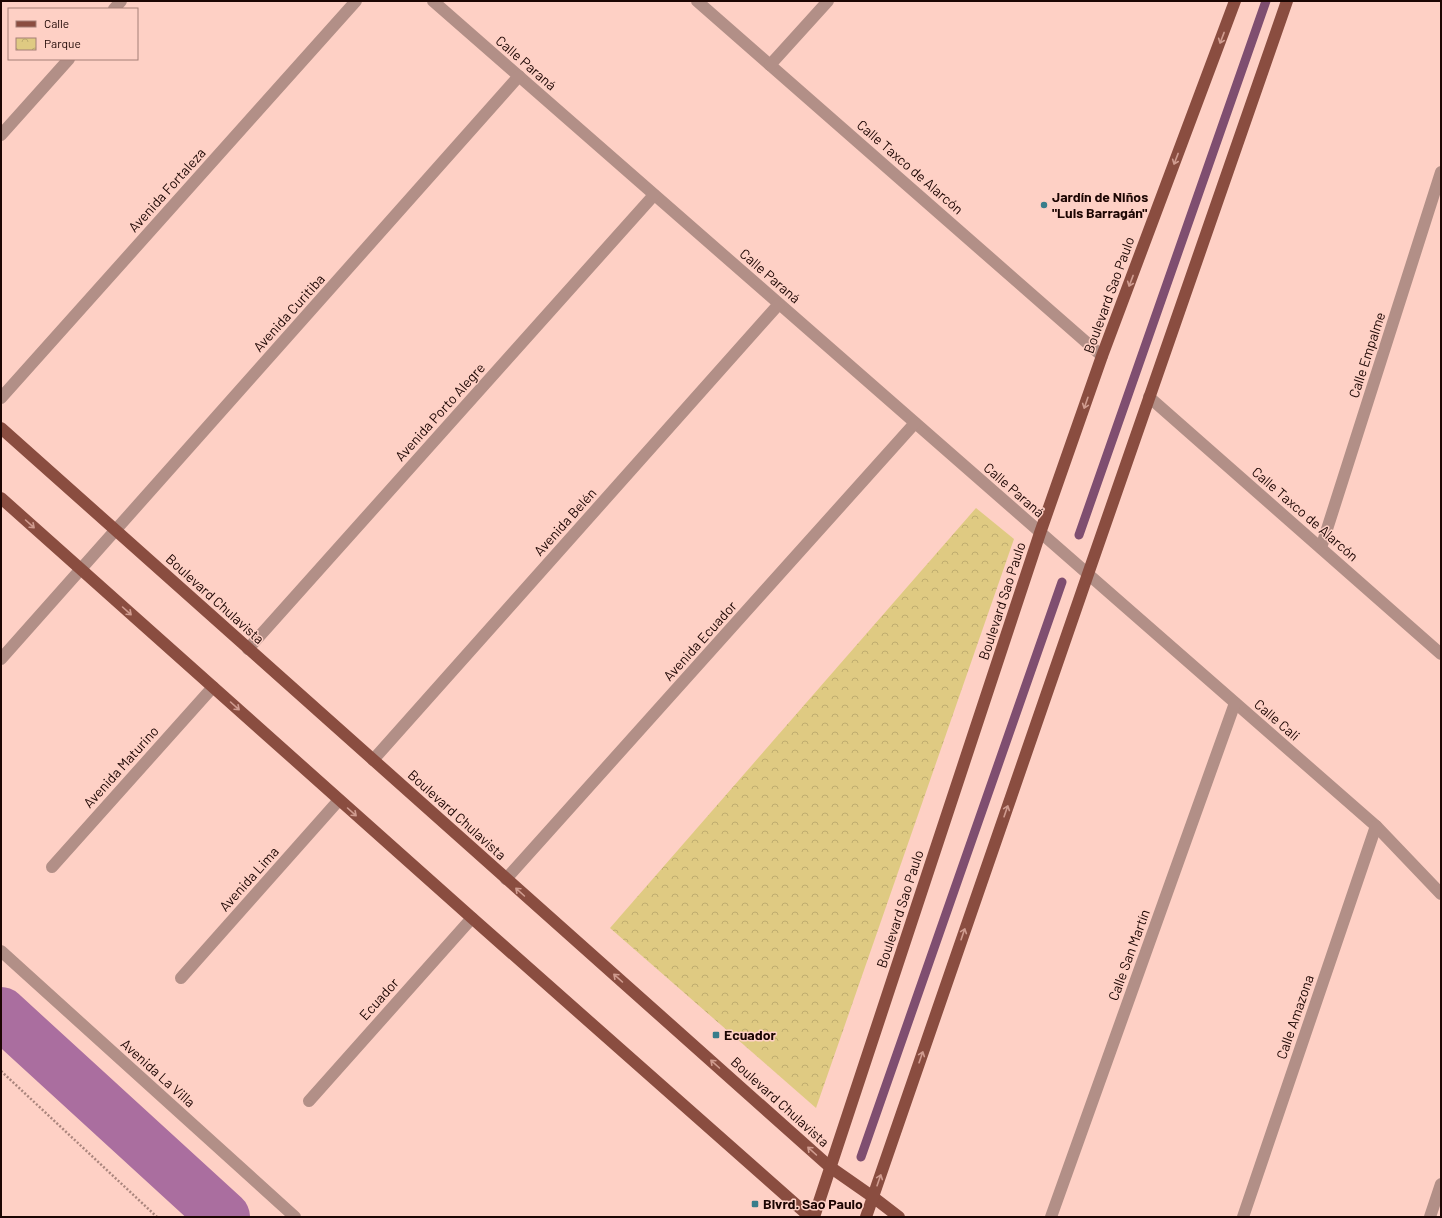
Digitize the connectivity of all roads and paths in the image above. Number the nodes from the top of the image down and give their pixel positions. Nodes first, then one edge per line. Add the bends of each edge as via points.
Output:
1 (356, 1) edge
2 (433, 1) edge
3 (697, 1) edge
4 (828, 1) edge
5 (1235, 1) edge
6 (1287, 1) edge
7 (68, 60) edge
8 (770, 65) junction
9 (519, 76) junction
10 (1, 135) edge
11 (1441, 172) edge
12 (654, 195) junction
13 (779, 304) junction
14 (1102, 356) junction
15 (1, 398) edge
16 (1149, 398) junction
17 (915, 423) junction
18 (1, 428) edge
19 (1, 498) edge
20 (115, 530) junction
21 (1040, 533) junction
22 (1321, 548) junction
23 (81, 569) junction
24 (1088, 574) junction
25 (248, 649) junction
26 (1441, 654) edge
27 (1, 659) edge
28 (213, 687) junction
29 (1235, 703) junction
30 (373, 760) junction
31 (339, 800) junction
32 (1376, 826) junction
33 (52, 868) dead end
34 (506, 879) junction
35 (1441, 894) edge
36 (472, 918) junction
37 (1, 951) edge
38 (181, 978) dead end
39 (1, 1071) edge
40 (308, 1100) dead end
41 (830, 1166) junction
42 (1441, 1184) edge
43 (873, 1197) junction
44 (157, 1217) edge
45 (295, 1217) edge
46 (810, 1217) edge
47 (814, 1217) edge
48 (866, 1217) edge
49 (898, 1217) edge
50 (1051, 1217) edge
51 (1243, 1217) edge
52 (1430, 1217) edge

1 - 15 street, Avenida Fortaleza
2 - 9 street, Calle Paraná
3 - 8 street, Calle Taxco de Alarcón
4 - 8 street
5 -> 14 main road, Boulevard Sao Paulo
6 - 16 main road
7 - 10 street
8 - 14 street, Calle Taxco de Alarcón
9 - 12 street, Calle Paraná
9 - 20 street, Avenida Curitiba
11 - 22 street, Calle Empalme
12 - 13 street, Calle Paraná
12 - 25 street, Avenida Porto Alegre
13 - 17 street, Calle Paraná
13 - 30 street, Avenida Belén
14 -> 21 main road, Boulevard Sao Paulo
16 - 22 street, Calle Taxco de Alarcón
16 - 24 main road
17 - 21 street, Calle Paraná
17 - 34 street, Avenida Ecuador
18 - 20 main road, Boulevard Chulavista
19 -> 23 main road
20 - 23 street, Avenida Curitiba
20 - 25 main road, Boulevard Chulavista
21 - 24 street, Calle Paraná
21 - 41 main road, Boulevard Sao Paulo
22 - 26 street, Calle Taxco de Alarcón
23 - 27 street, Avenida Curitiba
23 -> 28 main road
24 - 29 street, Calle Cali
43 -> 24 main road
25 - 30 main road, Boulevard Chulavista
28 -> 31 main road
28 - 33 street, Avenida Maturino
29 - 32 street, Calle Cali
29 - 50 street, Calle San Martín
30 - 34 main road, Boulevard Chulavista
31 -> 36 main road
31 - 38 street, Avenida Lima
32 - 35 street, Calle Cali
32 - 51 street, Calle Amazona
41 -> 34 main road, Boulevard Chulavista
36 - 40 street, Ecuador
36 - 46 main road
37 - 45 street, Avenida La Villa
39 - 44 path
41 - 43 main road, Boulevard Chulavista
41 - 47 main road, Boulevard Sao Paulo
42 - 52 street
43 - 48 main road
43 - 49 main road, Boulevard Chulavista

